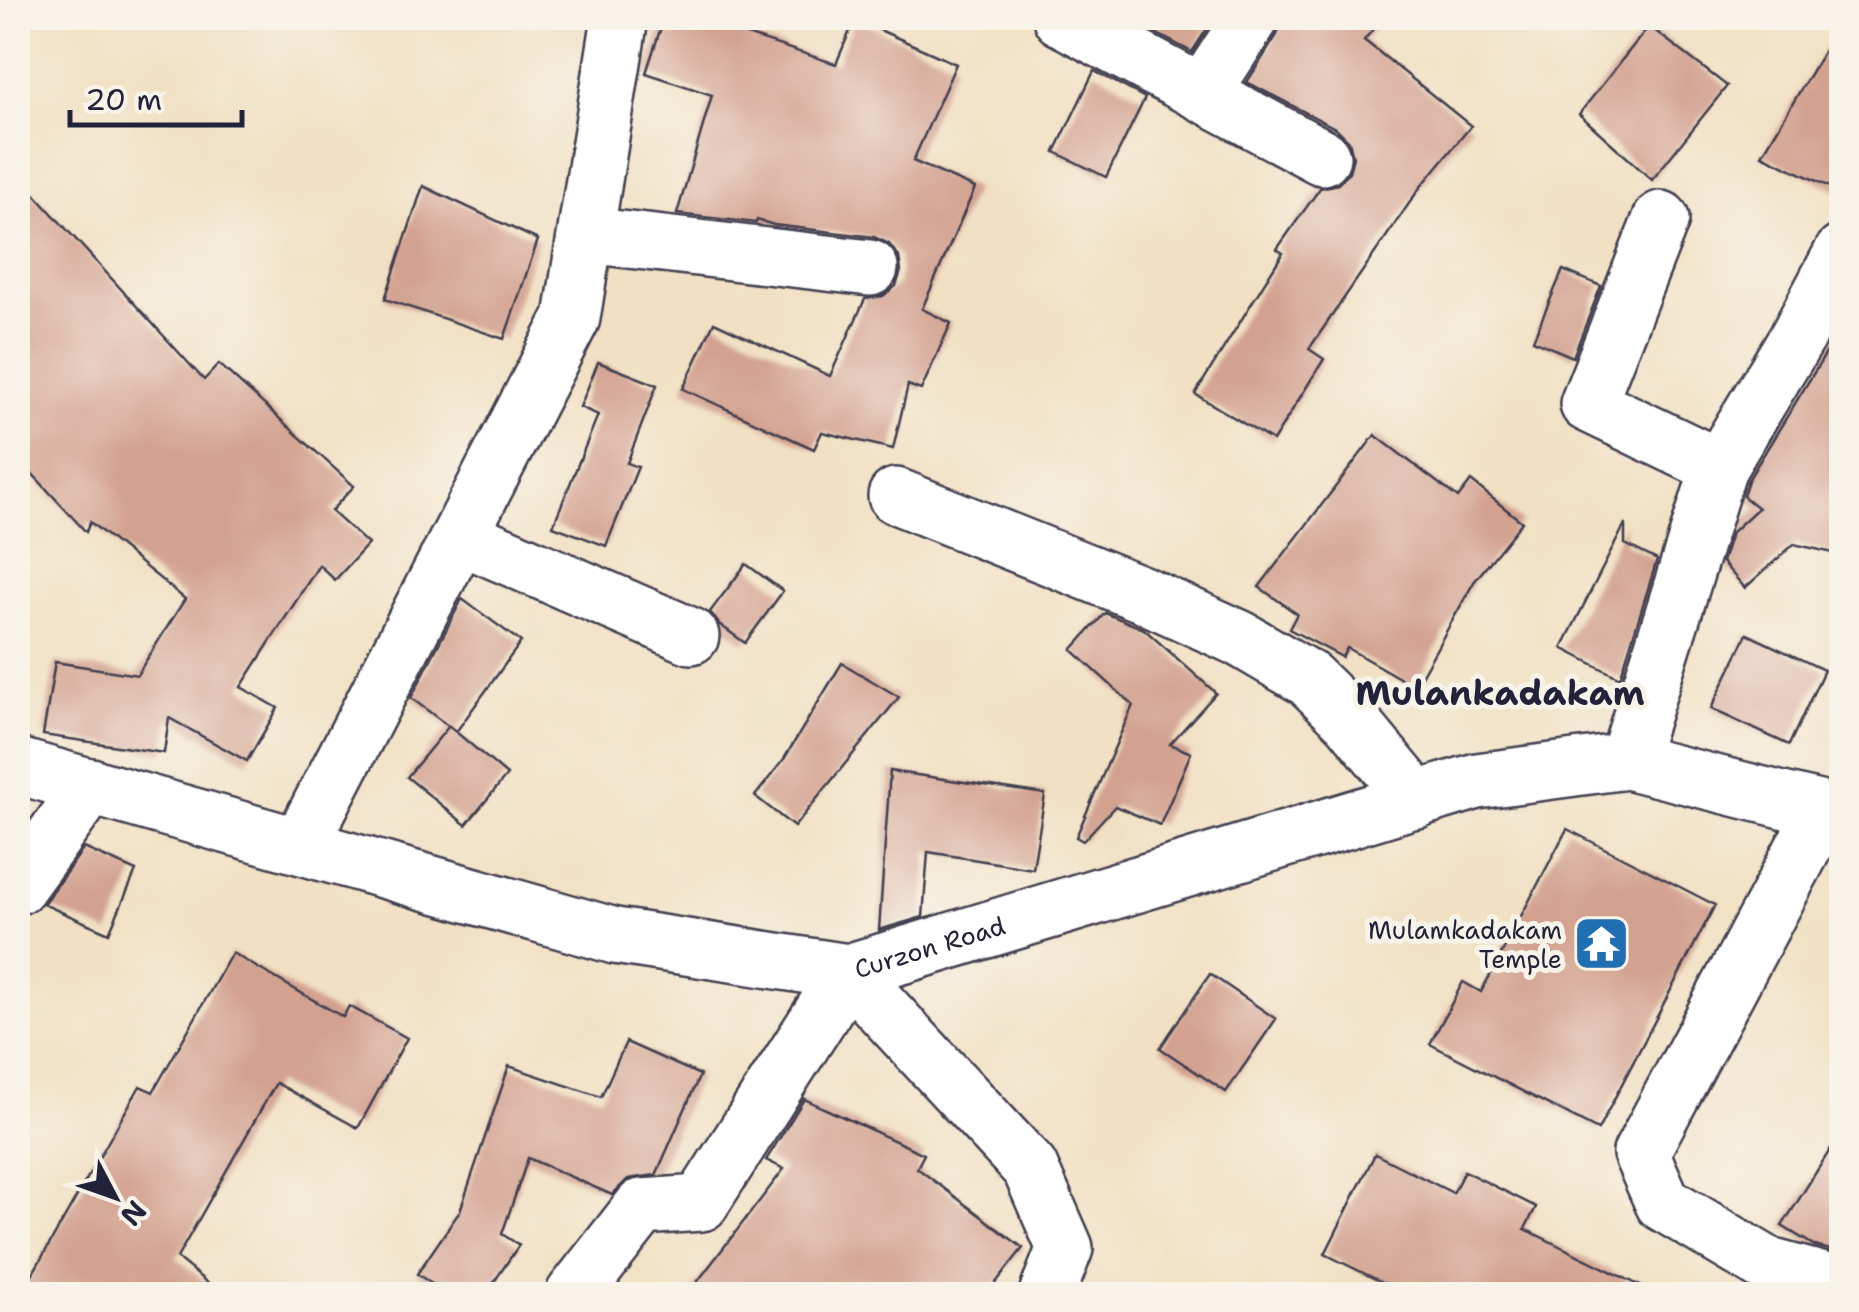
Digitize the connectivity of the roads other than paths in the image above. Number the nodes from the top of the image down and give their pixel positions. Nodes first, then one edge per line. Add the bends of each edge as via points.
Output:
1 (620, 18) edge
2 (1061, 18) edge
3 (1250, 18) edge
4 (1203, 92) junction
5 (1322, 157) dead end
6 (1661, 219) dead end
7 (586, 235) junction
8 (1842, 252) edge
9 (870, 268) dead end
10 (1719, 467) junction
11 (896, 496) dead end
12 (460, 536) junction
13 (691, 636) dead end
14 (1626, 761) junction
15 (18, 766) edge
16 (91, 786) junction
17 (1417, 800) junction
18 (1832, 813) edge
19 (300, 845) junction
20 (18, 886) edge
21 (848, 972) junction
22 (1842, 1286) edge
23 (574, 1294) edge
24 (1047, 1294) edge

1 - 7 street
2 - 4 street
3 - 4 street
4 - 5 street
6 - 10 street via 1588,404
7 - 9 street
7 - 12 street via 572,318
8 - 10 street
10 - 14 street
11 - 17 street via 1253,646 1309,679
12 - 13 street
12 - 19 street
14 - 17 street, Curzon Road via 1477,782
14 - 18 street, Curzon Road
15 - 16 street, Curzon Road
16 - 19 street, Curzon Road
16 - 20 street
17 - 21 street, Curzon Road
18 - 22 street via 1641,1153 1663,1204 1769,1266
19 - 21 street, Curzon Road via 615,936
21 - 23 street via 701,1204 642,1208
21 - 24 street via 1030,1168 1064,1248

